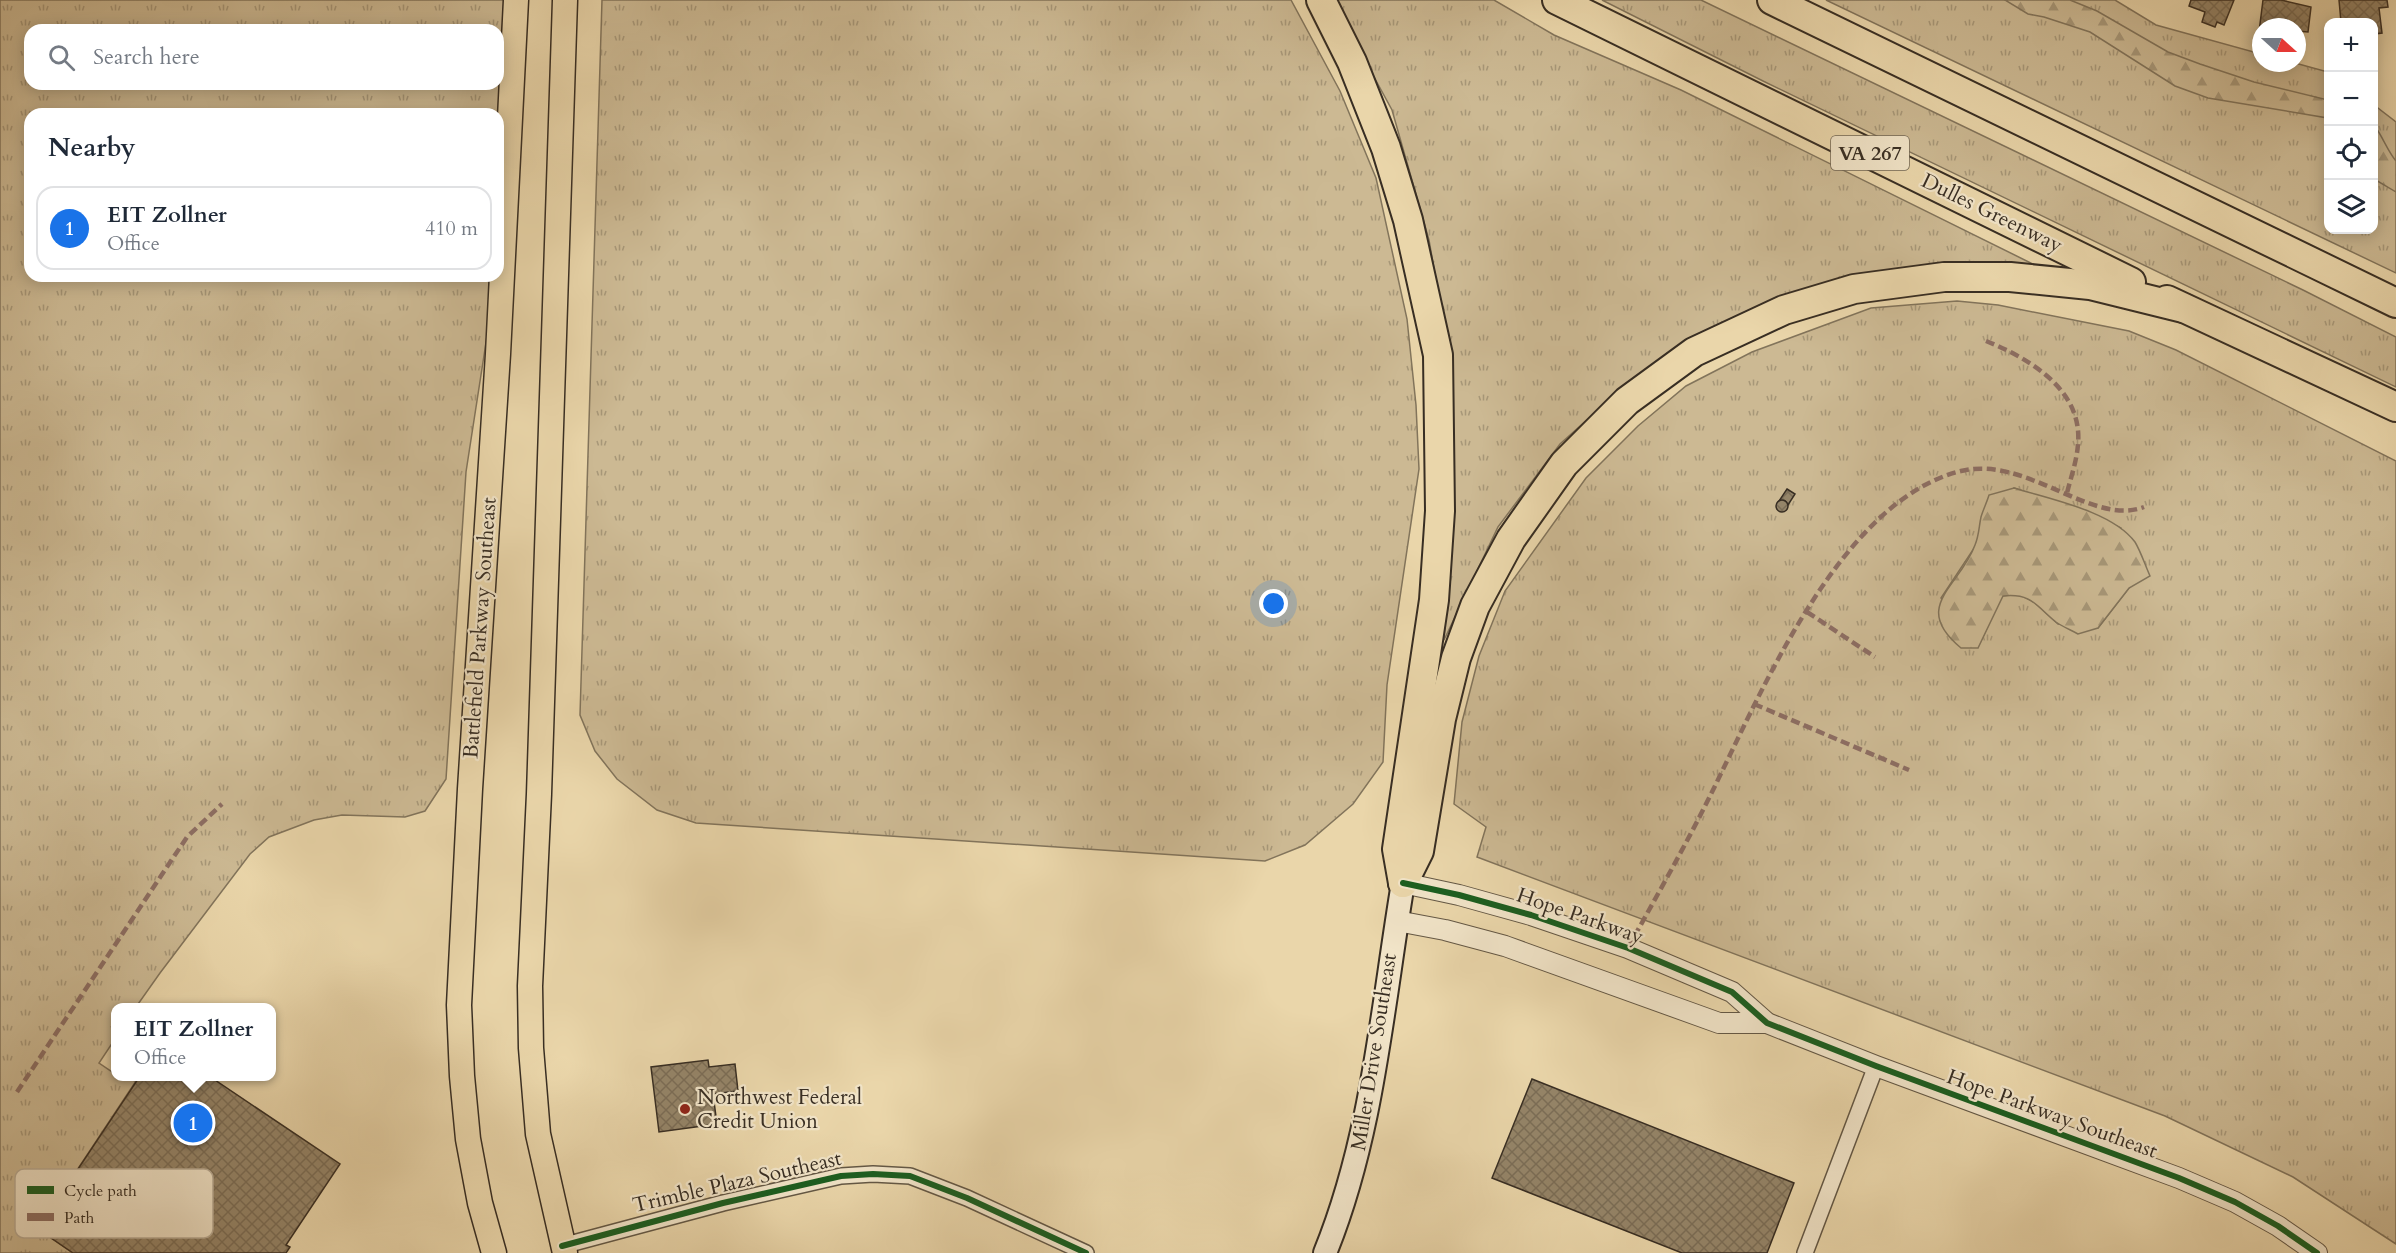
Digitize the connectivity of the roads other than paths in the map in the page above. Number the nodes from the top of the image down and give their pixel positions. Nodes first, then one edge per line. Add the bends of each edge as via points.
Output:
1 (516, 0) edge
2 (566, 0) edge
3 (1321, 0) edge
4 (1557, 0) edge
5 (1772, 0) edge
6 (504, 236) edge
7 (502, 282) edge
8 (2396, 303) edge
9 (2183, 308) junction
10 (2396, 407) edge
11 (1403, 884) junction
12 (1396, 921) junction
13 (1767, 1023) junction
14 (1875, 1066) junction
15 (563, 1249) edge
16 (494, 1253) edge
17 (1086, 1253) edge
18 (1325, 1253) edge
19 (1805, 1253) edge
20 (2317, 1253) edge

1 - 6 main road, Battlefield Parkway Southeast
2 - 15 main road via 530,986 538,1134
3 - 11 highway via 1352,62 1386,148 1408,220 1438,355 1440,511 1434,600 1397,849
4 - 9 highway, Dulles Greenway / VA 267
5 - 8 highway
7 - 16 main road, Battlefield Parkway Southeast via 459,1005 468,1139
9 - 10 highway, Dulles Greenway / VA 267
9 - 11 highway via 2090,285 2010,277 1944,277 1854,289 1784,310 1694,352 1627,401 1564,464 1511,539 1475,606 1456,658 1441,718 1419,851
11 - 12 main road, Miller Drive Southeast
11 - 13 street, Hope Parkway via 1531,915 1628,948 1732,993
12 - 13 street via 1505,946 1719,1023
12 - 18 main road, Miller Drive Southeast via 1371,1097 1350,1183
13 - 14 street, Hope Parkway Southeast
14 - 19 street
14 - 20 street, Hope Parkway Southeast via 2189,1182 2235,1202
15 - 17 street, Trimble Plaza Southeast via 723,1203 841,1176 873,1174 910,1176 929,1183

